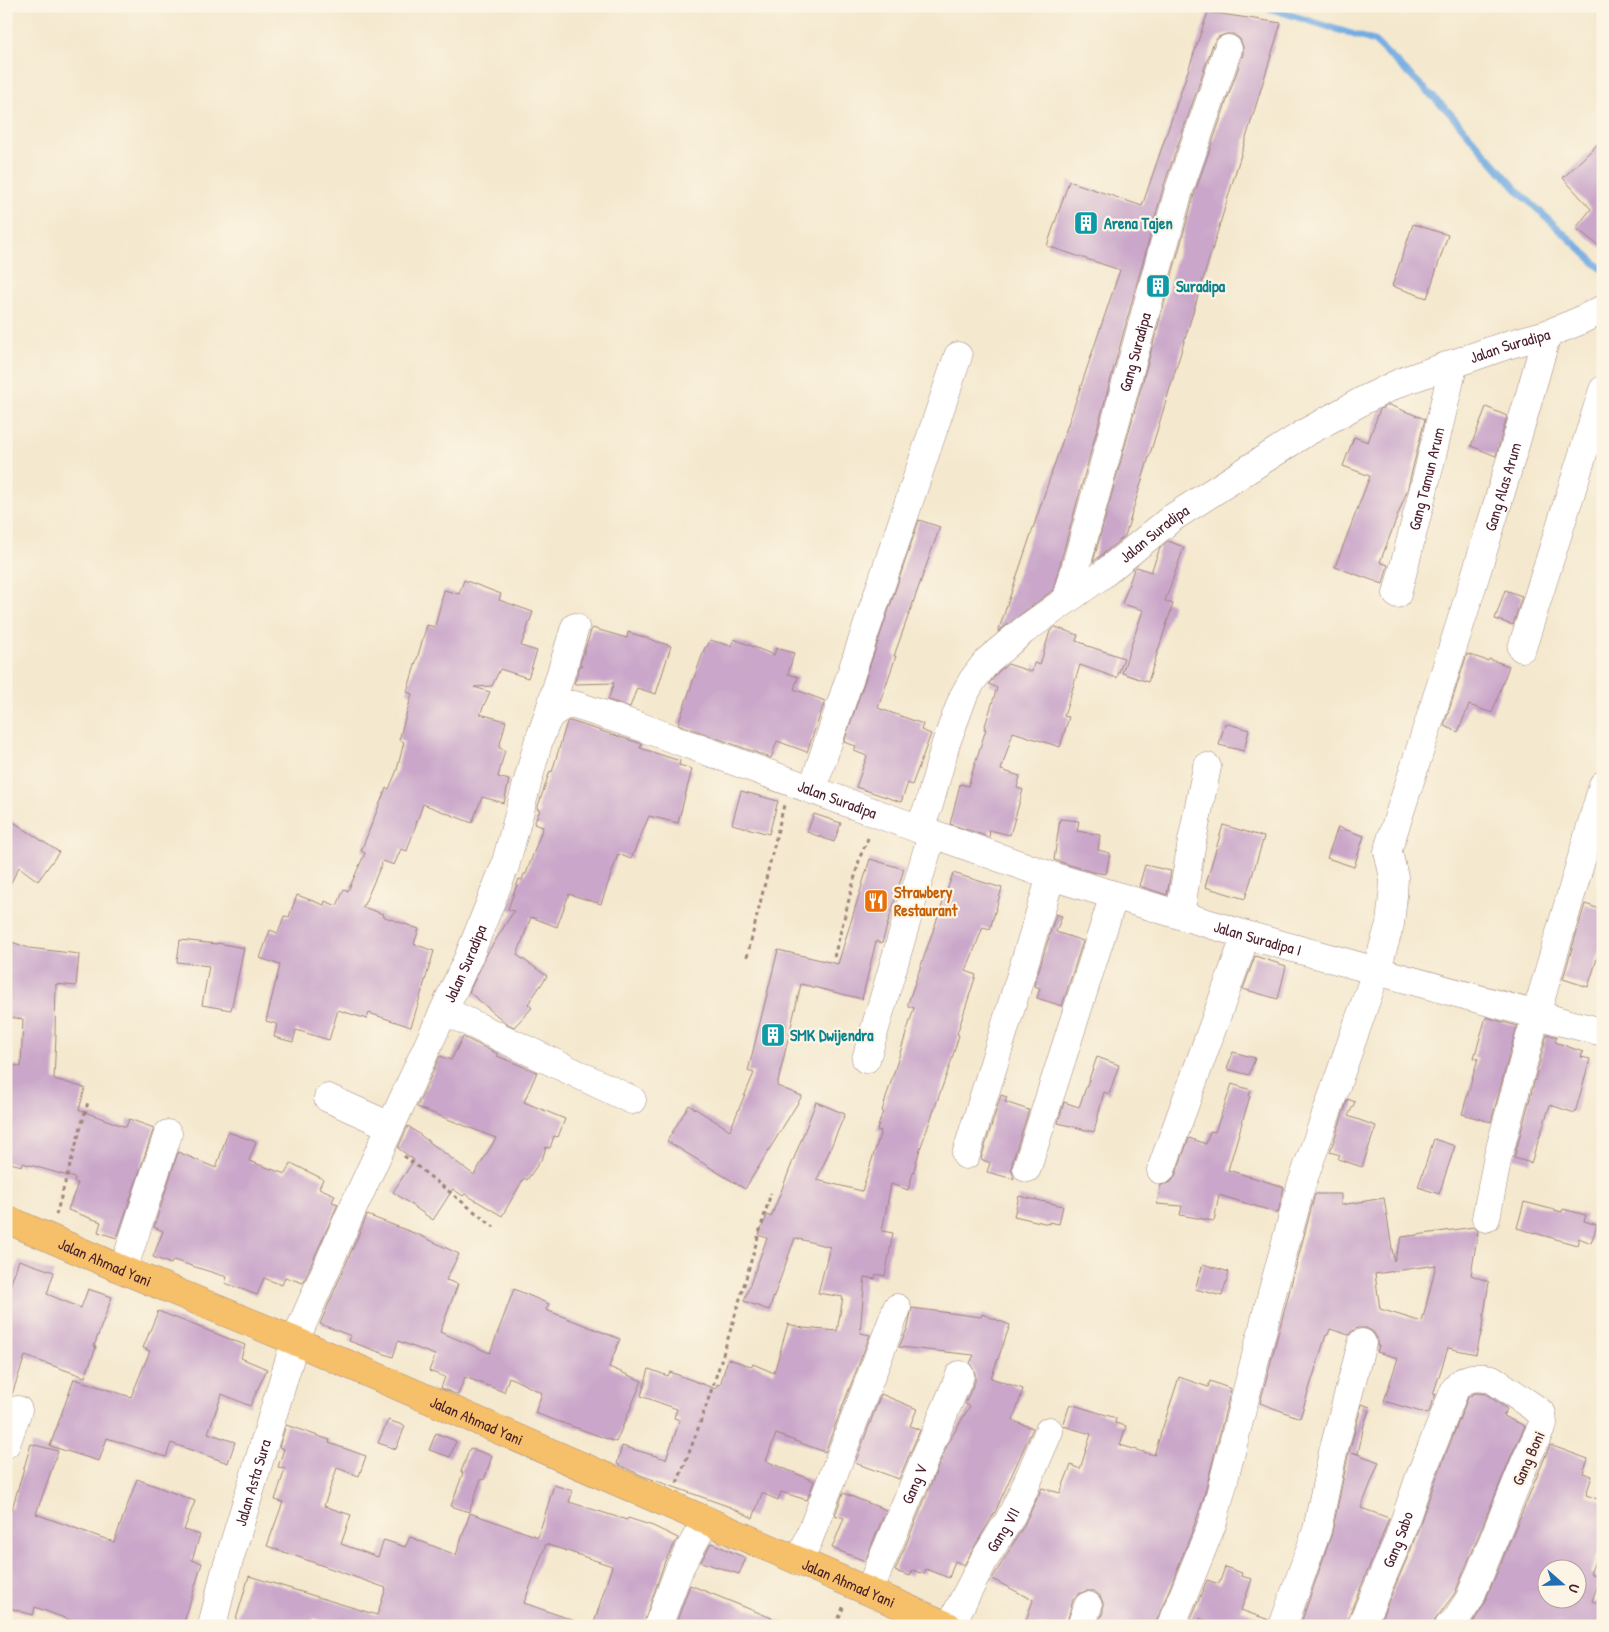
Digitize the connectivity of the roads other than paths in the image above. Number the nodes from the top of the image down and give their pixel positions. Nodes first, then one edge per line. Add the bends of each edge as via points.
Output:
1 (1228, 49) dead end
2 (1603, 309) edge
3 (1547, 334) junction
4 (958, 356) dead end
5 (1454, 363) junction
6 (1603, 390) edge
7 (1397, 594) dead end
8 (1067, 599) junction
9 (574, 628) dead end
10 (1522, 648) dead end
11 (546, 722) junction
12 (1207, 767) dead end
13 (1603, 785) edge
14 (801, 786) junction
15 (926, 832) junction
16 (1051, 876) junction
17 (1114, 895) junction
18 (1180, 914) junction
19 (1246, 935) junction
20 (1376, 972) junction
21 (445, 1012) junction
22 (1536, 1015) junction
23 (1603, 1032) edge
24 (866, 1059) dead end
25 (328, 1098) dead end
26 (632, 1100) dead end
27 (168, 1134) dead end
28 (387, 1134) junction
29 (966, 1155) dead end
30 (1027, 1168) dead end
31 (1160, 1170) dead end
32 (1486, 1218) dead end
33 (6, 1219) edge
34 (123, 1270) junction
35 (898, 1308) dead end
36 (295, 1341) junction
37 (1362, 1343) dead end
38 (960, 1376) dead end
39 (18, 1410) dead end
40 (1049, 1431) dead end
41 (6, 1444) edge
42 (1430, 1451) joint
43 (706, 1520) junction
44 (800, 1562) junction
45 (869, 1591) junction
46 (212, 1626) edge
47 (658, 1626) edge
48 (949, 1626) edge
49 (1170, 1626) edge
50 (1284, 1626) edge
51 (1361, 1626) edge
52 (1449, 1626) edge

1 - 8 street, Gang Suradipa via 1180,190
2 - 3 street, Jalan Suradipa
3 - 5 street, Jalan Suradipa
3 - 20 street, Gang Alas Arum via 1457,638 1389,846 1394,877 1393,896 1390,924
4 - 14 street
5 - 7 street, Gang Tamun Arum
5 - 8 street, Jalan Suradipa via 1402,382 1305,433 1172,518
6 - 10 street
8 - 15 street, Jalan Suradipa via 987,661 972,680 956,714 932,794
9 - 11 street
11 - 14 street, Jalan Suradipa via 560,706 574,705
11 - 21 street, Jalan Suradipa via 505,866
12 - 18 street
13 - 22 street
14 - 15 street, Jalan Suradipa
15 - 16 street, Jalan Suradipa I
15 - 24 street
16 - 17 street, Jalan Suradipa I
16 - 29 street
17 - 18 street, Jalan Suradipa I
17 - 30 street
18 - 19 street, Jalan Suradipa I
19 - 20 street, Jalan Suradipa I
19 - 31 street
20 - 22 street, Jalan Suradipa I
20 - 49 street, Gang Alas Arum via 1301,1186 1213,1522
21 - 26 street
21 - 28 street, Jalan Suradipa
22 - 23 street, Jalan Suradipa I
22 - 32 street via 1498,1156
25 - 28 street
27 - 34 street
28 - 36 street, Jalan Suradipa
33 - 34 main road, Jalan Ahmad Yani
34 - 36 main road, Jalan Ahmad Yani
35 - 44 street
36 - 43 main road, Jalan Ahmad Yani
36 - 46 street, Jalan Asta Sura
37 - 50 street via 1318,1530
38 - 45 street, Gang V
39 - 41 street
40 - 48 street, Gang VII via 1009,1520
42 - 51 street, Gang Sabo via 1397,1543
42 - 52 street, Gang Boni via 1455,1389 1475,1376 1492,1379 1542,1414 1543,1424 1469,1600
43 - 44 main road, Jalan Ahmad Yani
43 - 47 street via 680,1566
44 - 45 main road, Jalan Ahmad Yani
45 - 48 main road, Jalan Ahmad Yani

